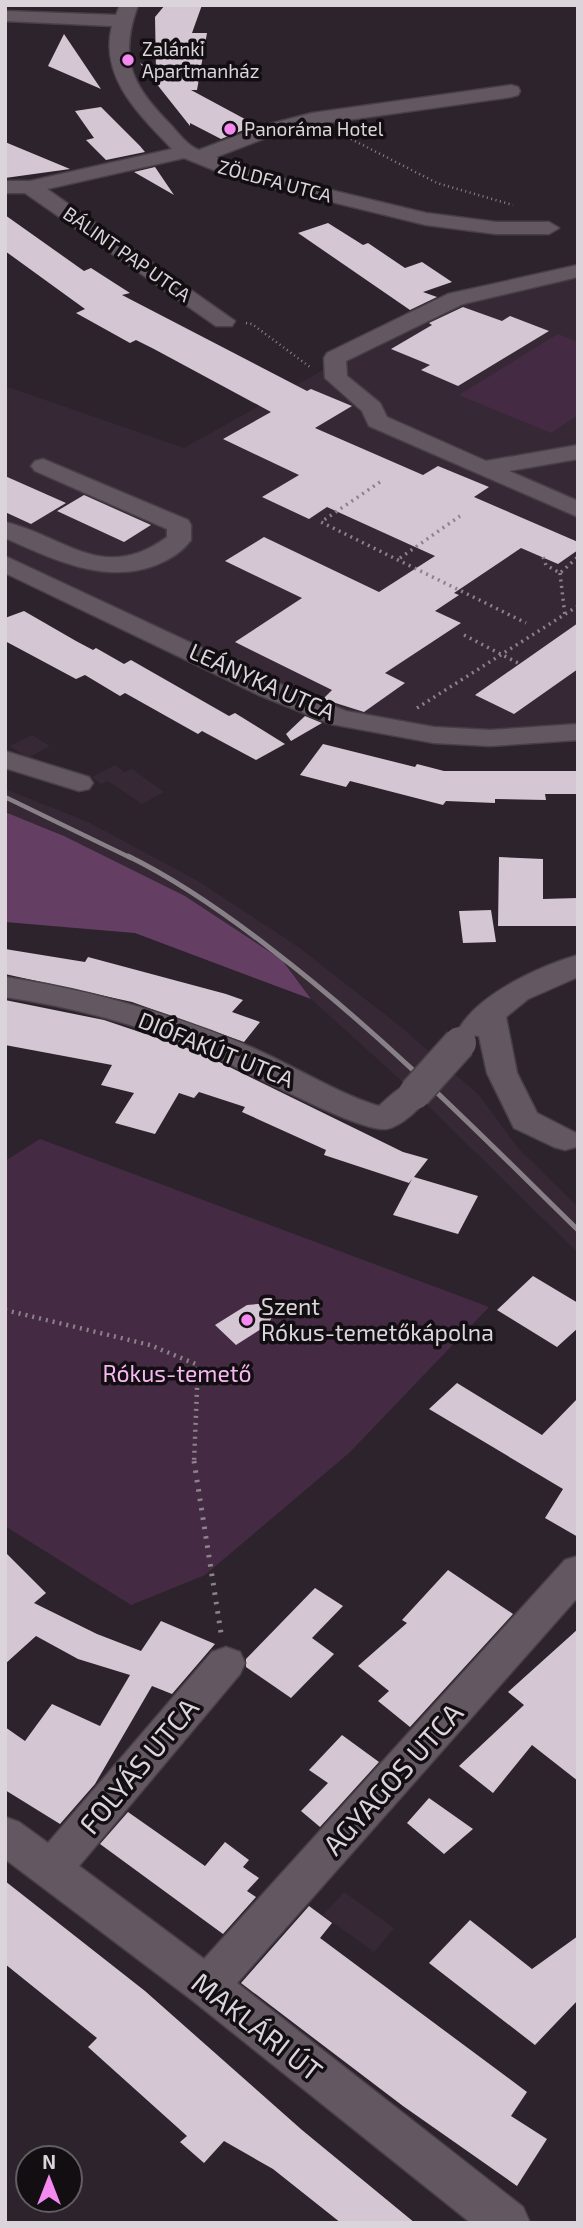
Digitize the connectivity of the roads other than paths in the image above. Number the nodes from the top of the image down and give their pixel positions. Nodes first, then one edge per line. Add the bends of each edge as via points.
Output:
1 (125, 13) edge
2 (5, 16) edge
3 (511, 91) dead end
4 (191, 155) junction
5 (5, 187) edge
6 (30, 187) junction
7 (549, 228) dead end
8 (578, 271) edge
9 (547, 277) junction
10 (578, 289) edge
11 (224, 321) road end
12 (578, 452) edge
13 (43, 466) dead end
14 (484, 468) junction
15 (575, 507) edge
16 (5, 529) edge
17 (5, 563) edge
18 (578, 732) edge
19 (5, 759) edge
20 (79, 783) dead end
21 (578, 965) edge
22 (5, 987) edge
23 (490, 1012) junction
24 (565, 1139) dead end
25 (578, 1571) edge
26 (226, 1663) road end
27 (5, 1835) edge
28 (51, 1868) junction
29 (207, 1986) junction
30 (508, 2223) edge

1 - 2 street
1 - 4 street via 116,60 135,98
3 - 4 street via 312,119
4 - 6 street
4 - 7 street, ZÖLDFA UTCA via 241,174 426,219 496,228
5 - 6 street
6 - 11 street, BÁLINT PAP UTCA
8 - 9 street
9 - 10 street
9 - 14 street via 456,299 335,358 336,378 372,408 377,421
12 - 14 street
13 - 16 street via 179,525 179,540 164,554 130,565 90,566
14 - 15 street
17 - 18 street, LEÁNYKA UTCA via 268,689 340,718 434,735 490,738
19 - 20 street
21 - 23 street via 517,992
22 - 23 street, DIÓFAKÚT UTCA, bridge via 39,991 159,1023 276,1070 355,1112 384,1118 415,1093
23 - 24 street via 502,1073 525,1120
25 - 29 street, AGYAGOS UTCA
26 - 28 street, FOLYÁS UTCA
27 - 28 street, MAKLÁRI ÚT
28 - 29 street, MAKLÁRI ÚT
29 - 30 street, MAKLÁRI ÚT

